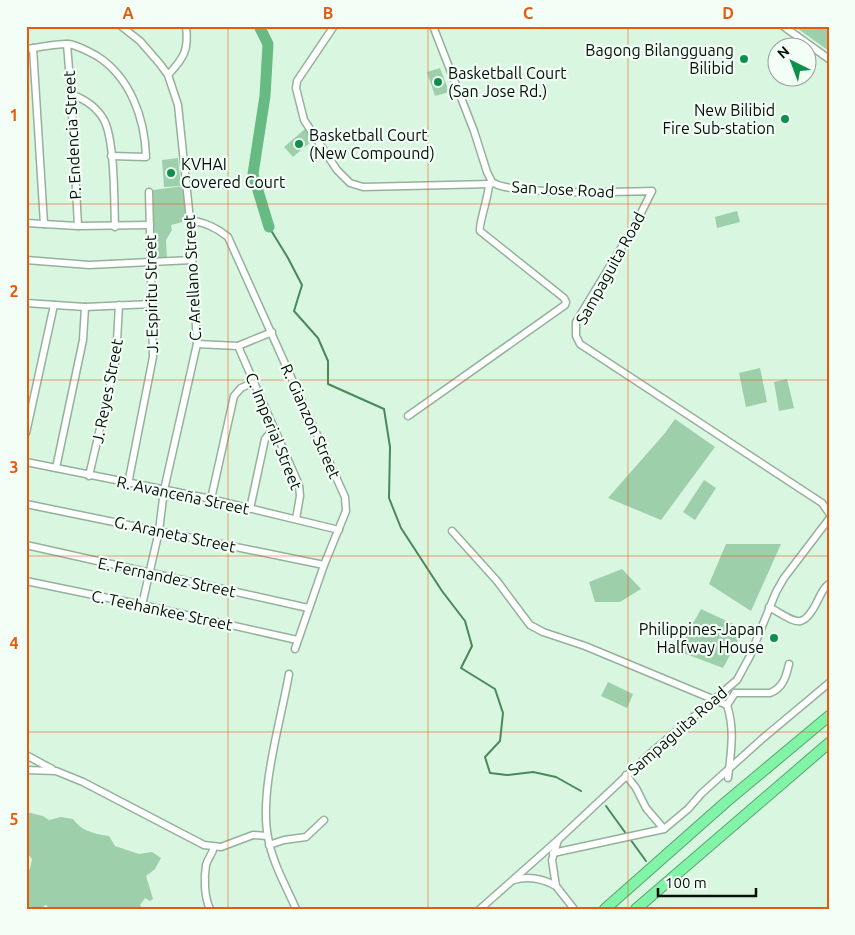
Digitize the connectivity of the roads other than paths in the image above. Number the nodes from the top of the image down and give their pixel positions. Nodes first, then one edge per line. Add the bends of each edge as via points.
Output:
1 (121, 26) edge
2 (186, 26) edge
3 (334, 26) edge
4 (433, 26) edge
5 (782, 26) edge
6 (67, 44) junction
7 (29, 49) edge
8 (829, 59) edge
9 (168, 75) junction
10 (71, 94) junction
11 (111, 156) junction
12 (492, 184) junction
13 (652, 191) joint
14 (149, 192) dead end
15 (190, 220) junction
16 (26, 223) edge
17 (44, 224) junction
18 (150, 225) junction
19 (78, 226) junction
20 (115, 227) junction
21 (26, 260) edge
22 (192, 260) junction
23 (150, 263) junction
24 (26, 303) edge
25 (152, 304) junction
26 (54, 305) junction
27 (119, 305) junction
28 (85, 306) junction
29 (272, 332) junction
30 (197, 344) junction
31 (238, 346) junction
32 (254, 382) junction
33 (408, 416) dead end
34 (276, 430) junction
35 (26, 433) edge
36 (26, 462) edge
37 (56, 468) junction
38 (90, 476) junction
39 (128, 484) junction
40 (164, 490) junction
41 (211, 499) junction
42 (26, 504) edge
43 (250, 509) junction
44 (829, 513) edge
45 (296, 519) junction
46 (829, 519) edge
47 (339, 530) junction
48 (452, 530) dead end
49 (159, 531) junction
50 (26, 545) edge
51 (324, 565) junction
52 (150, 573) junction
53 (26, 581) edge
54 (829, 584) edge
55 (142, 605) junction
56 (769, 607) junction
57 (308, 608) junction
58 (297, 640) junction
59 (295, 649) dead end
60 (789, 664) dead end
61 (289, 674) dead end
62 (829, 683) edge
63 (731, 684) junction
64 (735, 693) junction
65 (713, 699) junction
66 (727, 706) junction
67 (829, 716) edge
68 (829, 744) edge
69 (26, 755) edge
70 (729, 768) junction
71 (26, 770) edge
72 (56, 771) junction
73 (626, 775) junction
74 (728, 778) dead end
75 (324, 820) dead end
76 (664, 829) junction
77 (267, 836) junction
78 (559, 839) junction
79 (269, 845) junction
80 (214, 846) junction
81 (554, 853) junction
82 (511, 880) junction
83 (556, 886) junction
84 (210, 909) edge
85 (296, 909) edge
86 (480, 909) edge
87 (574, 909) edge
88 (605, 909) edge
89 (636, 909) edge

1 - 9 street, C. Arellano Street via 151,52
2 - 9 street via 187,47
3 - 12 street via 297,81 296,88 304,120 337,170 350,183 363,187
4 - 12 street, San Jose Road
5 - 8 street
6 - 7 street
6 - 10 street, P. Endencia Street
6 - 11 street via 88,51 117,72 136,106 146,157
7 - 17 street
9 - 15 street, C. Arellano Street via 178,105
10 - 11 street via 101,115 107,128
10 - 19 street, P. Endencia Street
11 - 20 street
12 - 13 street, San Jose Road via 536,191
12 - 33 street via 480,231 564,298 565,305
13 - 44 street, Sampaguita Road via 576,322 577,340 584,348 822,503
14 - 18 street, J. Espiritu Street
15 - 22 street, C. Arellano Street
15 - 29 street, R. Gianzon Street via 209,224 228,237
16 - 17 street
17 - 19 street
18 - 20 street
18 - 23 street, J. Espiritu Street
19 - 20 street
21 - 23 street via 90,265
22 - 23 street
22 - 30 street, C. Arellano Street
23 - 25 street, J. Espiritu Street
24 - 26 street
25 - 27 street
25 - 39 street, J. Espiritu Street via 153,357
26 - 28 street
26 - 35 street
27 - 28 street
27 - 38 street, J. Reyes Street via 116,359
28 - 37 street via 83,340
29 - 31 street
29 - 47 street, R. Gianzon Street via 346,497 346,512
30 - 31 street
30 - 40 street, C. Arellano Street
31 - 32 street, C. Imperial Street
32 - 34 street, C. Imperial Street
32 - 41 street via 240,388 234,396
34 - 43 street via 265,439
34 - 45 street, C. Imperial Street via 299,485
36 - 37 street, R. Avanceña Street
37 - 38 street, R. Avanceña Street
38 - 39 street, R. Avanceña Street
39 - 40 street, R. Avanceña Street
40 - 41 street, R. Avanceña Street
40 - 49 street, C. Arellano Street
41 - 43 street, R. Avanceña Street
42 - 49 street, G. Araneta Street
43 - 45 street, R. Avanceña Street
45 - 47 street, R. Avanceña Street
46 - 56 street, Sampaguita Road via 784,578
47 - 51 street, R. Gianzon Street
48 - 65 street via 530,625
49 - 51 street, G. Araneta Street
49 - 52 street, C. Arellano Street
50 - 52 street, E. Fernandez Street
51 - 57 street, R. Gianzon Street
52 - 55 street, C. Arellano Street
52 - 57 street, E. Fernandez Street
53 - 55 street, C. Teehankee Street
54 - 56 street via 813,612 801,622
55 - 58 street, C. Teehankee Street
56 - 63 street, Sampaguita Road via 740,676
57 - 58 street, R. Gianzon Street
58 - 59 street, R. Gianzon Street
60 - 64 street via 783,683 774,691
61 - 77 street via 268,786
62 - 70 street
63 - 64 street
63 - 65 street, Sampaguita Road
64 - 66 street
65 - 66 street
65 - 73 street, Sampaguita Road
66 - 70 street via 733,737
67 - 88 highway
68 - 89 highway
69 - 72 street
70 - 74 street
70 - 76 street
71 - 72 street
72 - 80 street via 122,801 204,845
73 - 76 street via 646,808
73 - 78 street, Sampaguita Road
75 - 79 street via 306,837
76 - 81 street
77 - 79 street
77 - 80 street via 253,835 221,847
78 - 81 street
78 - 82 street, Sampaguita Road
79 - 85 street
80 - 84 street via 207,862 205,879
81 - 83 street
82 - 83 street via 532,878
82 - 86 street, Sampaguita Road
83 - 87 street

